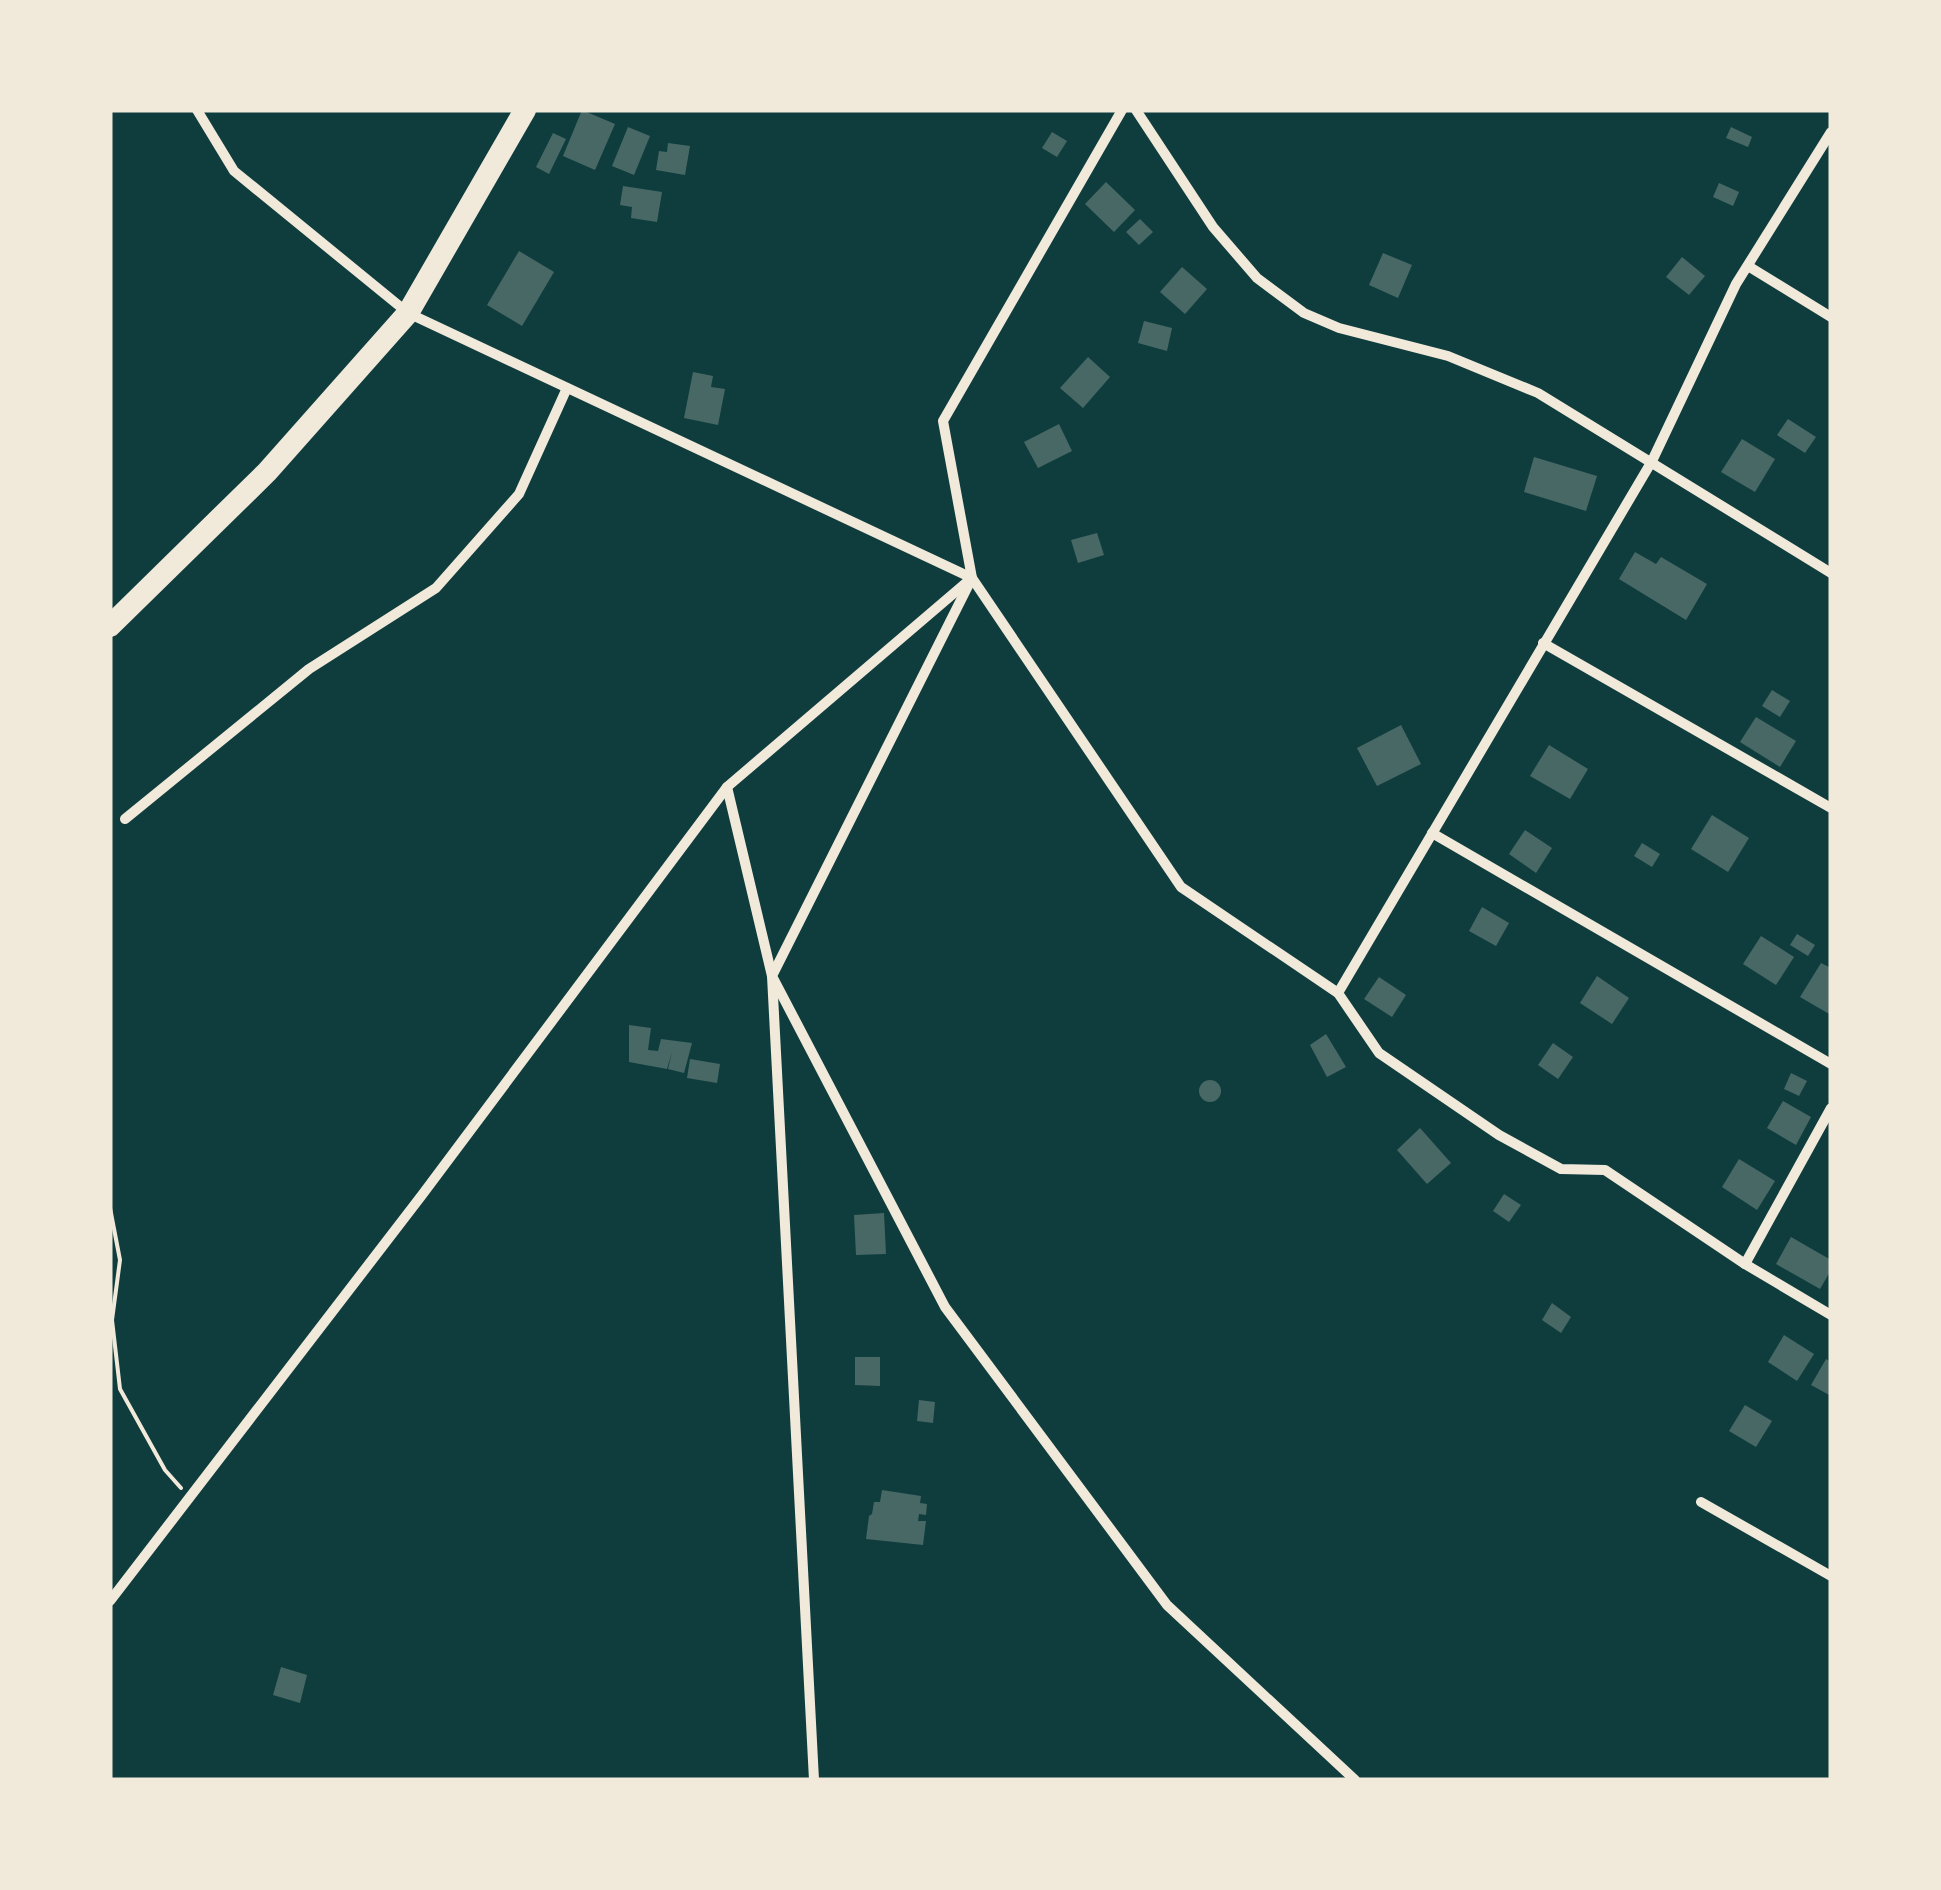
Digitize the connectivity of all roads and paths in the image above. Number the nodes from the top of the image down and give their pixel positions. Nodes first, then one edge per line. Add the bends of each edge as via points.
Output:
1 (197, 110) edge
2 (525, 110) edge
3 (1122, 110) edge
4 (1136, 110) edge
5 (1831, 132) edge
6 (1748, 266) junction
7 (408, 313) junction
8 (1831, 317) edge
9 (567, 388) junction
10 (1652, 462) junction
11 (1831, 573) edge
12 (972, 578) junction
13 (110, 626) edge
14 (1542, 643) junction
15 (726, 787) junction
16 (1831, 808) edge
17 (125, 819) dead end
18 (1432, 833) junction
19 (772, 976) junction
20 (1338, 993) junction
21 (1831, 1064) edge
22 (1831, 1108) edge
23 (110, 1208) edge
24 (1745, 1264) junction
25 (1831, 1315) edge
26 (190, 1497) junction
27 (1701, 1502) dead end
28 (1831, 1576) edge
29 (110, 1601) edge
30 (814, 1780) edge
31 (1356, 1780) edge

1 - 7 street via 234,171
2 - 7 highway
3 - 12 street via 944,421
4 - 10 street via 1212,227 1257,278 1304,313 1448,356 1538,393
5 - 6 street
6 - 8 street
6 - 10 street
7 - 9 street
7 - 13 highway via 268,472
9 - 12 street
9 - 17 street via 518,494 436,588 308,668
10 - 11 street
10 - 14 street
12 - 15 street
12 - 19 street
12 - 20 street via 1181,886
14 - 16 street
14 - 18 street
15 - 19 street
15 - 26 street
18 - 20 street
18 - 21 street
19 - 30 street
19 - 31 street via 944,1307 1167,1605
20 - 24 street via 1379,1053 1499,1135 1561,1169 1605,1170
22 - 24 street
23 - 26 path via 120,1260 112,1320 120,1389 165,1470
24 - 25 street
26 - 29 street
27 - 28 street

